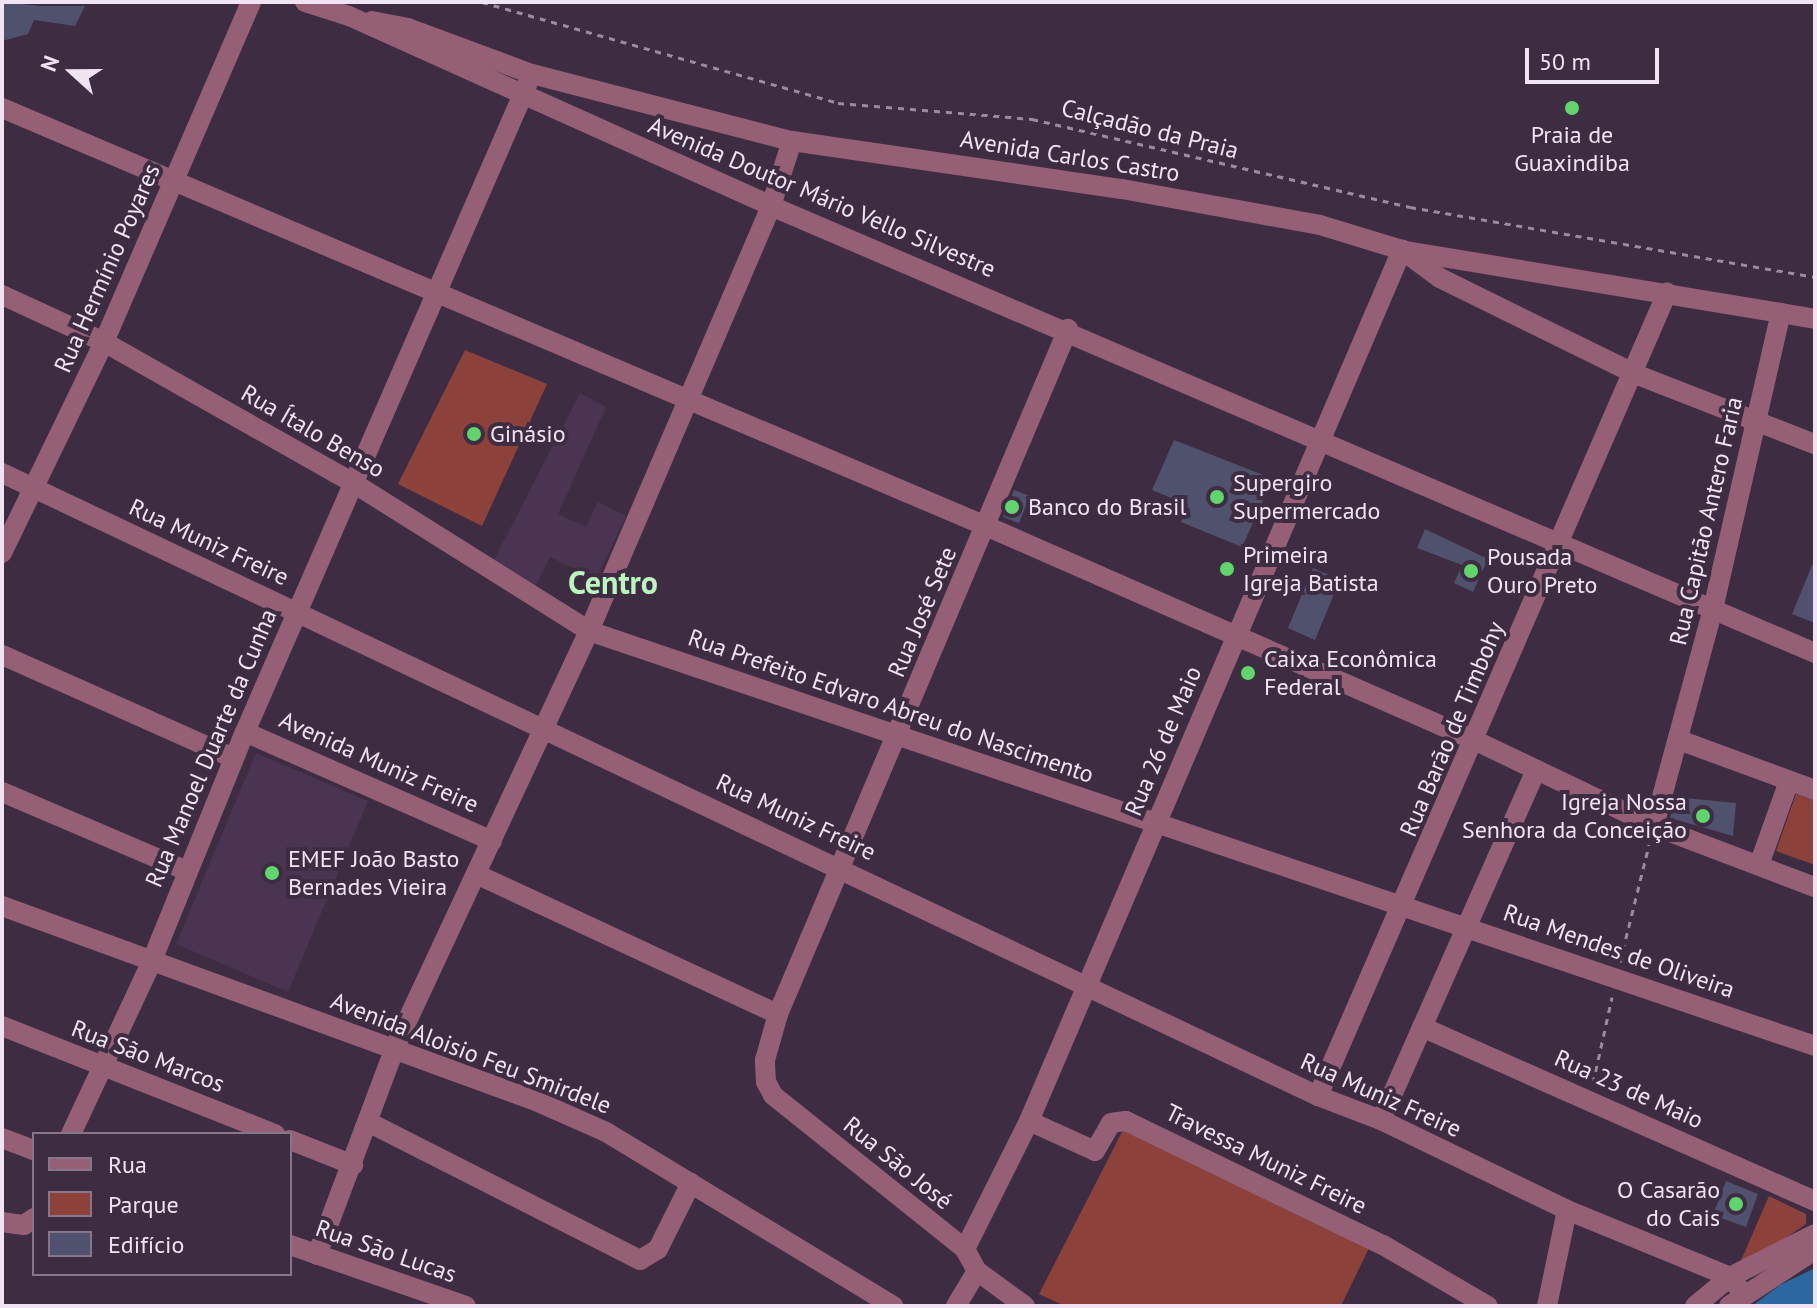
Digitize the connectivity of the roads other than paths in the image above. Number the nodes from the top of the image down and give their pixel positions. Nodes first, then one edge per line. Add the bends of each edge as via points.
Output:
1 (251, 2) edge
2 (305, 2) edge
3 (349, 16) junction
4 (532, 74) junction
5 (523, 96) junction
6 (2, 108) edge
7 (792, 141) junction
8 (175, 181) junction
9 (771, 206) junction
10 (1402, 250) junction
11 (437, 292) junction
12 (1667, 293) junction
13 (2, 295) edge
14 (1781, 313) junction
15 (1815, 319) edge
16 (1068, 329) junction
17 (104, 342) junction
18 (1635, 374) junction
19 (687, 401) junction
20 (1756, 421) junction
21 (1320, 441) junction
22 (1815, 444) edge
23 (2, 473) edge
24 (355, 484) junction
25 (32, 490) junction
26 (986, 526) junction
27 (1558, 545) junction
28 (2, 553) edge
29 (1713, 609) junction
30 (297, 611) junction
31 (589, 631) junction
32 (1236, 639) junction
33 (1815, 653) edge
34 (2, 655) edge
35 (544, 728) junction
36 (245, 732) junction
37 (897, 739) junction
38 (1679, 740) junction
39 (1476, 741) junction
40 (233, 758) junction
41 (1536, 771) junction
42 (1789, 781) junction
43 (1815, 790) edge
44 (2, 792) edge
45 (1157, 822) junction
46 (1654, 826) junction
47 (492, 841) junction
48 (1759, 865) junction
49 (842, 867) junction
50 (187, 871) junction
51 (476, 874) junction
52 (1815, 887) edge
53 (1405, 905) junction
54 (2, 906) edge
55 (1467, 925) junction
56 (151, 963) junction
57 (1086, 986) junction
58 (778, 1014) junction
59 (2, 1026) edge
60 (1422, 1027) junction
61 (1815, 1046) edge
62 (395, 1047) junction
63 (767, 1047) joint
64 (101, 1065) junction
65 (1318, 1096) junction
66 (1381, 1120) junction
67 (1029, 1121) junction
68 (370, 1123) junction
69 (72, 1132) edge
70 (270, 1132) edge
71 (2, 1138) edge
72 (292, 1141) edge
73 (32, 1149) edge
74 (353, 1165) junction
75 (691, 1183) junction
76 (1815, 1201) edge
77 (1567, 1210) junction
78 (32, 1219) edge
79 (2, 1222) edge
80 (1815, 1234) edge
81 (292, 1246) edge
82 (965, 1249) junction
83 (1815, 1250) edge
84 (317, 1255) junction
85 (977, 1271) junction
86 (1730, 1277) junction
87 (1736, 1300) edge
88 (466, 1306) edge
89 (893, 1306) edge
90 (956, 1306) edge
91 (1025, 1306) edge
92 (1488, 1306) edge
93 (1547, 1306) edge
94 (1695, 1306) edge

1 - 8 street, Rua Hermínio Poyares
2 - 3 street, Avenida Doutor Mário Vello Silvestre
3 - 4 street, Avenida Carlos Castro via 408,28
3 - 5 street, Avenida Doutor Mário Vello Silvestre
4 - 5 street, Rua Manoel Duarte da Cunha
4 - 7 street, Avenida Carlos Castro
5 - 9 street, Avenida Doutor Mário Vello Silvestre
5 - 11 street, Rua Manoel Duarte da Cunha
6 - 8 street
7 - 9 street
7 - 10 street, Avenida Carlos Castro via 1267,213
8 - 11 street
8 - 17 street, Rua Hermínio Poyares
9 - 16 street, Avenida Doutor Mário Vello Silvestre
9 - 19 street
10 - 12 street
10 - 18 street, Avenida Carlos Castro via 1440,278
10 - 21 street, Rua 26 de Maio
11 - 19 street
11 - 24 street, Rua Manoel Duarte da Cunha
12 - 14 street
12 - 18 street, Rua Barão de Timbohy
13 - 17 street, Rua Ítalo Benso
14 - 15 street
14 - 20 street, Rua Capitão Antero Faria
16 - 21 street, Avenida Doutor Mário Vello Silvestre
16 - 26 street, Rua José Sete
17 - 24 street, Rua Ítalo Benso
17 - 25 street, Rua Hermínio Poyares
18 - 20 street, Avenida Carlos Castro
18 - 27 street, Rua Barão de Timbohy
19 - 26 street
19 - 31 street
20 - 22 street, Avenida Carlos Castro
20 - 29 street, Rua Capitão Antero Faria
21 - 27 street, Avenida Doutor Mário Vello Silvestre
21 - 32 street, Rua 26 de Maio
23 - 25 street, Rua Muniz Freire
24 - 30 street, Rua Manoel Duarte da Cunha
24 - 31 street, Rua Ítalo Benso
25 - 28 street, Rua Hermínio Poyares
25 - 30 street, Rua Muniz Freire
26 - 32 street
26 - 37 street, Rua José Sete
27 - 29 street, Avenida Doutor Mário Vello Silvestre
27 - 39 street, Rua Barão de Timbohy
29 - 33 street, Avenida Doutor Mário Vello Silvestre
29 - 38 street, Rua Capitão Antero Faria
30 - 35 street, Rua Muniz Freire
30 - 36 street, Rua Manoel Duarte da Cunha
31 - 35 street
31 - 37 street, Rua Prefeito Edvaro Abreu do Nascimento
32 - 39 street
32 - 45 street, Rua 26 de Maio
34 - 40 street
35 - 47 street
35 - 49 street, Rua Muniz Freire
36 - 40 street, Rua Manoel Duarte da Cunha
36 - 47 street, Avenida Muniz Freire
37 - 45 street, Rua Prefeito Edvaro Abreu do Nascimento
37 - 49 street, Rua José Sete
38 - 42 street
38 - 46 street, Rua Capitão Antero Faria
39 - 41 street
39 - 53 street, Rua Barão de Timbohy
40 - 50 street, Rua Manoel Duarte da Cunha
41 - 46 street
41 - 55 street
42 - 43 street
42 - 48 street
44 - 50 street
45 - 53 street, Rua Prefeito Edvaro Abreu do Nascimento
45 - 57 street, Rua 26 de Maio
46 - 48 street
47 - 51 street
48 - 52 street
49 - 57 street, Rua Muniz Freire
49 - 58 street, Rua José Sete
50 - 56 street, Rua Manoel Duarte da Cunha
51 - 58 street
51 - 62 street
53 - 55 street, Rua Mendes de Oliveira
53 - 65 street, Rua Barão de Timbohy
54 - 56 street, Avenida Aloisio Feu Smirdele
55 - 60 street
55 - 61 street, Rua Mendes de Oliveira
56 - 62 street, Avenida Aloisio Feu Smirdele
56 - 64 street, Rua Manoel Duarte da Cunha
57 - 65 street, Rua Muniz Freire
57 - 67 street, Rua 26 de Maio
58 - 63 street, Rua José Sete
59 - 64 street, Rua São Marcos
60 - 66 street
60 - 76 street, Rua 23 de Maio
62 - 68 street
62 - 75 street, Avenida Aloisio Feu Smirdele via 606,1132
63 - 82 street, Rua São José via 764,1072 773,1095
64 - 69 street, Rua Manoel Duarte da Cunha
64 - 70 street, Rua São Marcos
65 - 66 street, Rua Muniz Freire
66 - 77 street, Rua Muniz Freire
67 - 82 street, Rua 26 de Maio
67 - 92 street, Travessa Muniz Freire via 1095,1151 1111,1123 1126,1121 1383,1245
68 - 74 street
68 - 75 street via 640,1260 658,1249
71 - 73 street
72 - 74 street
74 - 84 street
75 - 89 street, Avenida Aloisio Feu Smirdele
77 - 86 street, Rua Muniz Freire
77 - 93 street
78 - 79 street via 24,1225
80 - 86 street
81 - 84 street, Rua São Lucas
82 - 85 street, Rua São José
83 - 87 street
84 - 88 street, Rua São Lucas
85 - 90 street
85 - 91 street, Rua São José
86 - 87 street
86 - 94 street

